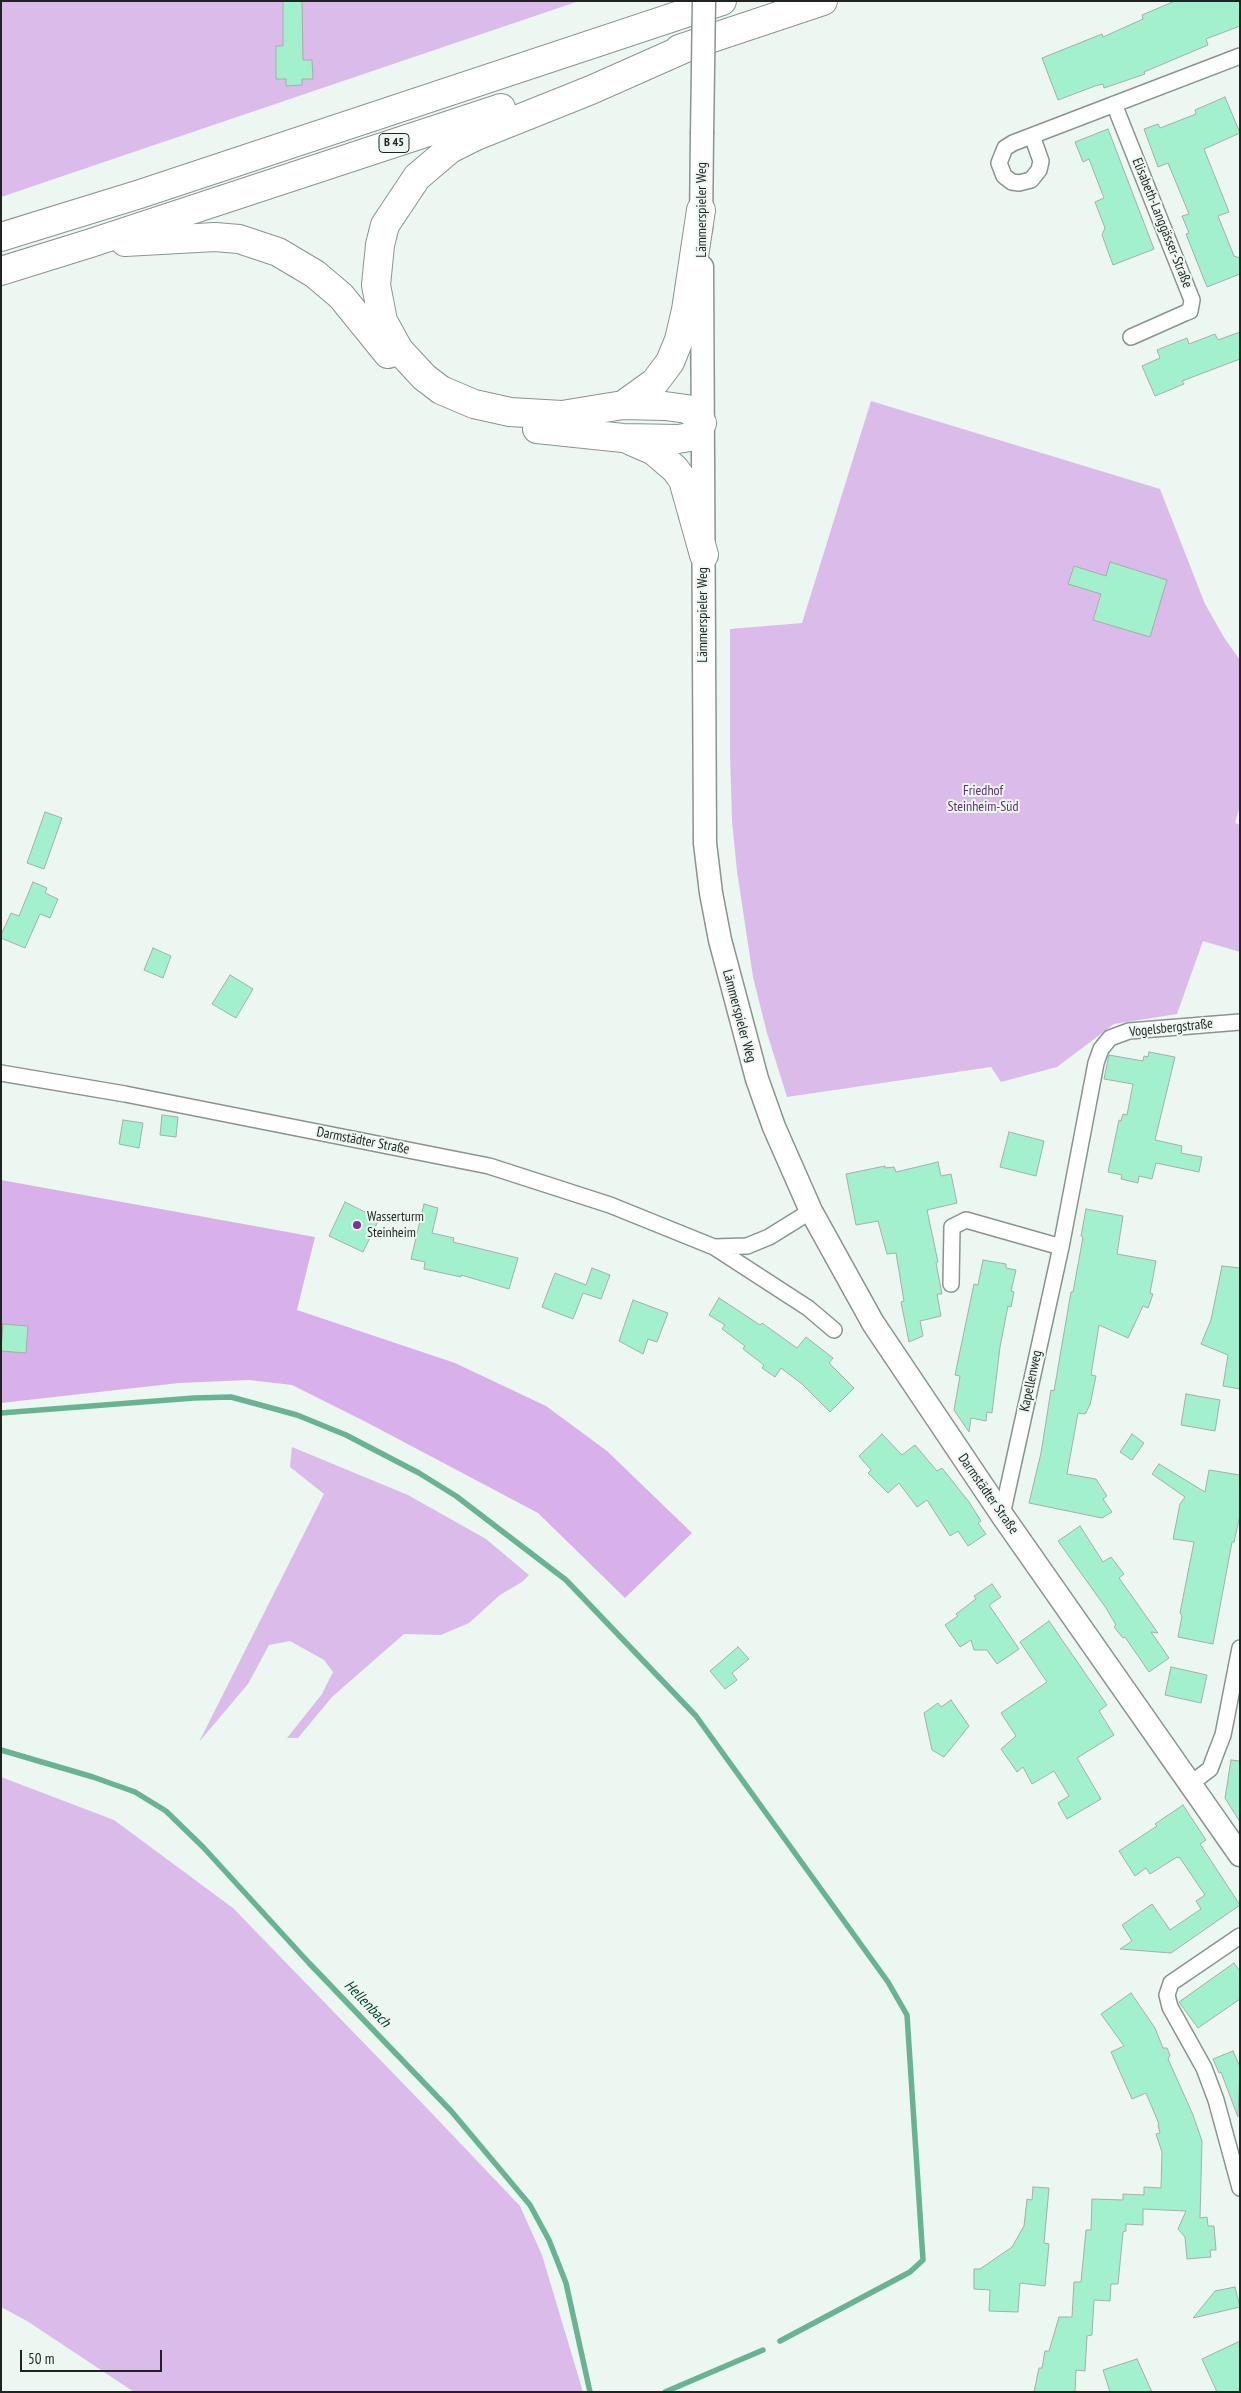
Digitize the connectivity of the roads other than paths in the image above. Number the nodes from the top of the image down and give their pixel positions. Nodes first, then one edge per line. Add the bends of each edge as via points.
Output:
1 (704, 1) edge
2 (722, 1) edge
3 (822, 1) edge
4 (697, 43) junction
5 (1240, 56) edge
6 (1114, 104) junction
7 (1032, 136) dead end
8 (701, 210) junction
9 (1, 237) edge
10 (91, 243) junction
11 (1, 271) edge
12 (1131, 337) dead end
13 (623, 405) junction
14 (702, 423) junction
15 (623, 438) junction
16 (704, 555) junction
17 (1240, 1022) edge
18 (1105, 1042) joint
19 (1, 1073) edge
20 (811, 1212) junction
21 (714, 1247) junction
22 (1061, 1247) junction
23 (951, 1284) dead end
24 (834, 1330) dead end
25 (1002, 1515) junction
26 (1240, 1648) edge
27 (1190, 1784) junction
28 (1240, 1855) edge
29 (1240, 1936) edge
30 (1240, 2188) edge

1 - 8 street, Lämmerspieler Weg, bridge
2 - 9 highway, B 45 via 168,185
3 - 4 highway, B 45
4 - 10 highway, B 45
4 - 13 highway via 450,149 417,177 404,194 385,225 380,245 376,285 381,313 390,336 412,365 441,390 474,404 536,415 588,412
5 - 6 street
6 - 7 street
6 - 12 street, Elisabeth-Langgässer-Straße via 1192,300 1190,311
8 - 13 highway via 686,310 673,355 655,382
8 - 14 street, Lämmerspieler Weg
10 - 11 highway, B 45
10 - 15 highway via 196,237 238,239 257,244 297,262 327,284 341,296 404,374 418,388 451,408 524,427
13 - 14 highway via 687,409
14 - 15 highway via 698,432 690,437
14 - 16 street, Lämmerspieler Weg
15 - 16 highway via 654,451 683,480
16 - 20 street, Lämmerspieler Weg via 703,796 711,893 732,991 757,1080
17 - 18 street, Vogelsbergstraße via 1147,1028 1118,1034
18 - 22 street, Kapellenweg via 1096,1062
19 - 21 street, Darmstädter Straße via 489,1166 610,1205
20 - 21 street, Darmstädter Straße via 747,1246
20 - 25 street, Darmstädter Straße via 873,1323
21 - 24 street, Darmstädter Straße via 808,1308
22 - 23 street via 966,1220 952,1227
22 - 25 street, Kapellenweg
25 - 27 street, Darmstädter Straße
26 - 27 street via 1216,1753 1210,1769
27 - 28 street, Darmstädter Straße
29 - 30 street via 1171,1983 1167,1995 1170,2007 1204,2068

